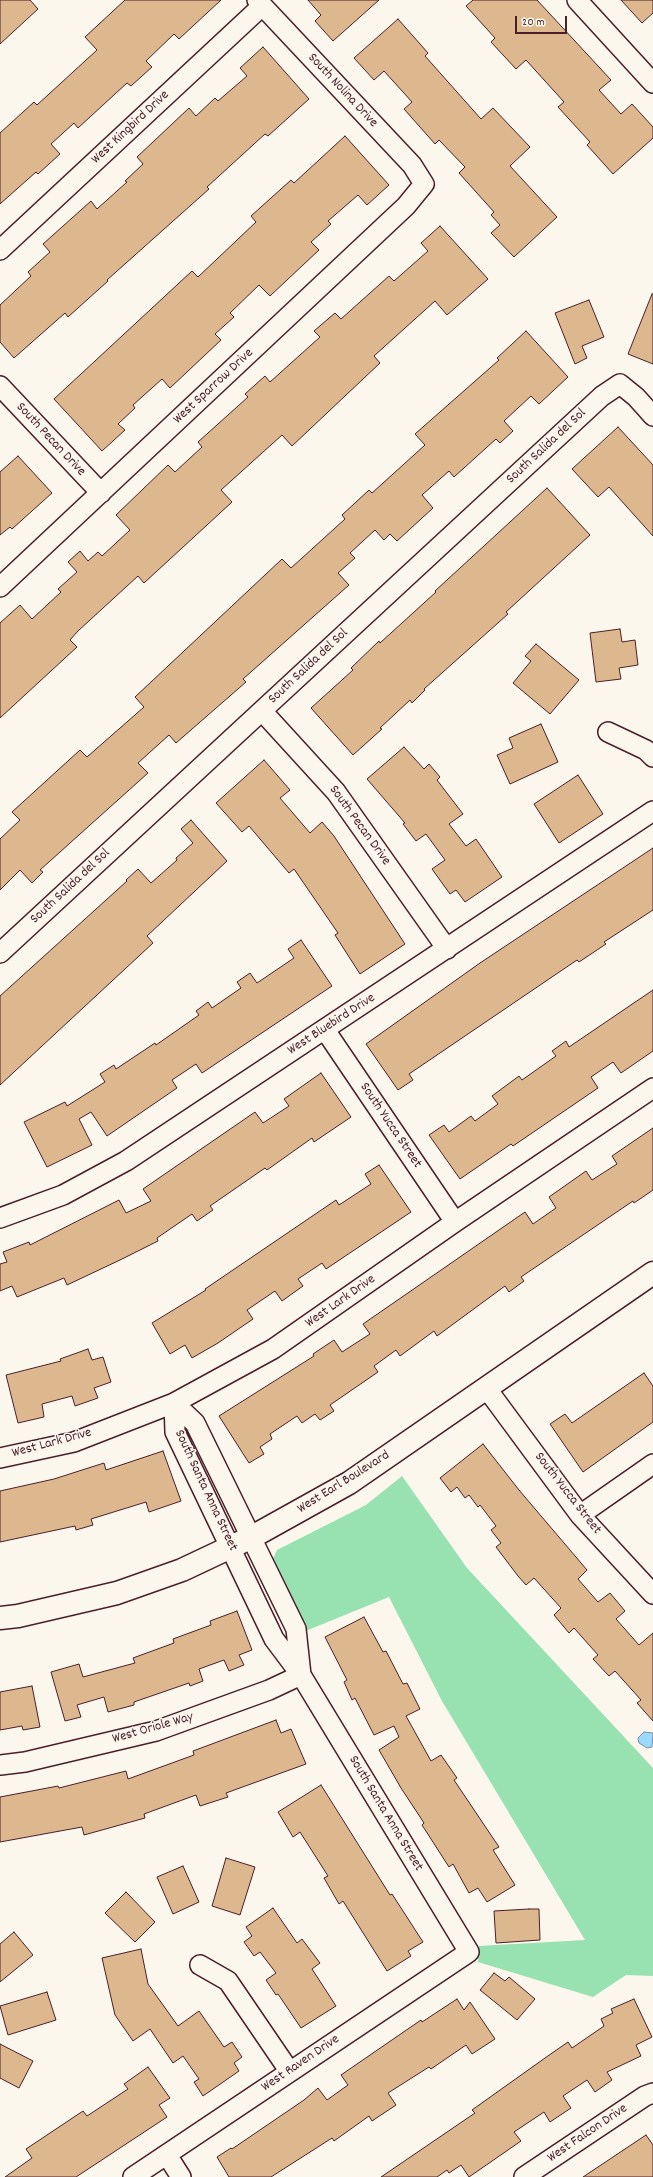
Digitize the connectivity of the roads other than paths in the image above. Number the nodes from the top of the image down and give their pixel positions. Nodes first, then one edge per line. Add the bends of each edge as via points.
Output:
1 (577, 0) edge
2 (259, 3) edge
3 (653, 83) edge
4 (424, 184) joint
5 (0, 250) edge
6 (0, 386) edge
7 (653, 416) edge
8 (101, 493) junction
9 (0, 588) edge
10 (262, 711) junction
11 (608, 732) dead end
12 (653, 757) edge
13 (653, 811) edge
14 (447, 950) junction
15 (0, 953) edge
16 (325, 1030) junction
17 (653, 1088) edge
18 (0, 1218) edge
19 (455, 1222) junction
20 (653, 1273) edge
21 (487, 1389) junction
22 (174, 1403) junction
23 (0, 1458) edge
24 (653, 1464) edge
25 (580, 1515) junction
26 (252, 1538) junction
27 (231, 1548) junction
28 (653, 1594) edge
29 (0, 1618) edge
30 (301, 1676) junction
31 (0, 1765) edge
32 (469, 1952) joint
33 (200, 1964) dead end
34 (290, 2072) junction
35 (653, 2093) edge
36 (167, 2155) junction
37 (133, 2177) edge
38 (182, 2177) edge
39 (524, 2177) edge

1 - 3 street
2 - 4 street, South Nolina Drive via 412,165
2 - 5 street, West Kingbird Drive
4 - 8 street, West Sparrow Drive via 406,206
6 - 8 street, South Pecan Drive
7 - 10 street, South Salida del Sol via 620,384 602,396
8 - 9 street, West Sparrow Drive
10 - 14 street, South Pecan Drive via 336,792
10 - 15 street, South Salida del Sol
11 - 12 street via 646,750
13 - 14 street, West Bluebird Drive
14 - 16 street, West Bluebird Drive
16 - 18 street, West Bluebird Drive via 126,1161 63,1195
16 - 19 street, South Yucca Street
17 - 19 street, West Lark Drive
19 - 22 street, West Lark Drive via 274,1349
20 - 21 street, West Earl Boulevard
21 - 25 street, South Yucca Street
21 - 26 street, West Earl Boulevard via 349,1483
22 - 23 street, West Lark Drive via 74,1442
22 - 26 street, South Santa Anna Street via 195,1423
22 - 27 street, South Santa Anna Street via 175,1432
24 - 25 street
25 - 28 street, South Yucca Street
26 - 27 street, West Earl Boulevard
26 - 30 street, South Santa Anna Street via 296,1629
27 - 29 street, West Earl Boulevard via 182,1570 117,1593
27 - 30 street, South Santa Anna Street via 274,1639
30 - 31 street, West Oriole Way via 156,1731 25,1762
30 - 32 street, South Santa Anna Street
32 - 34 street, West Raven Drive
33 - 34 street via 228,1981
34 - 36 street, West Raven Drive
35 - 39 street, West Falcon Drive
36 - 37 street, West Raven Drive
36 - 38 street

